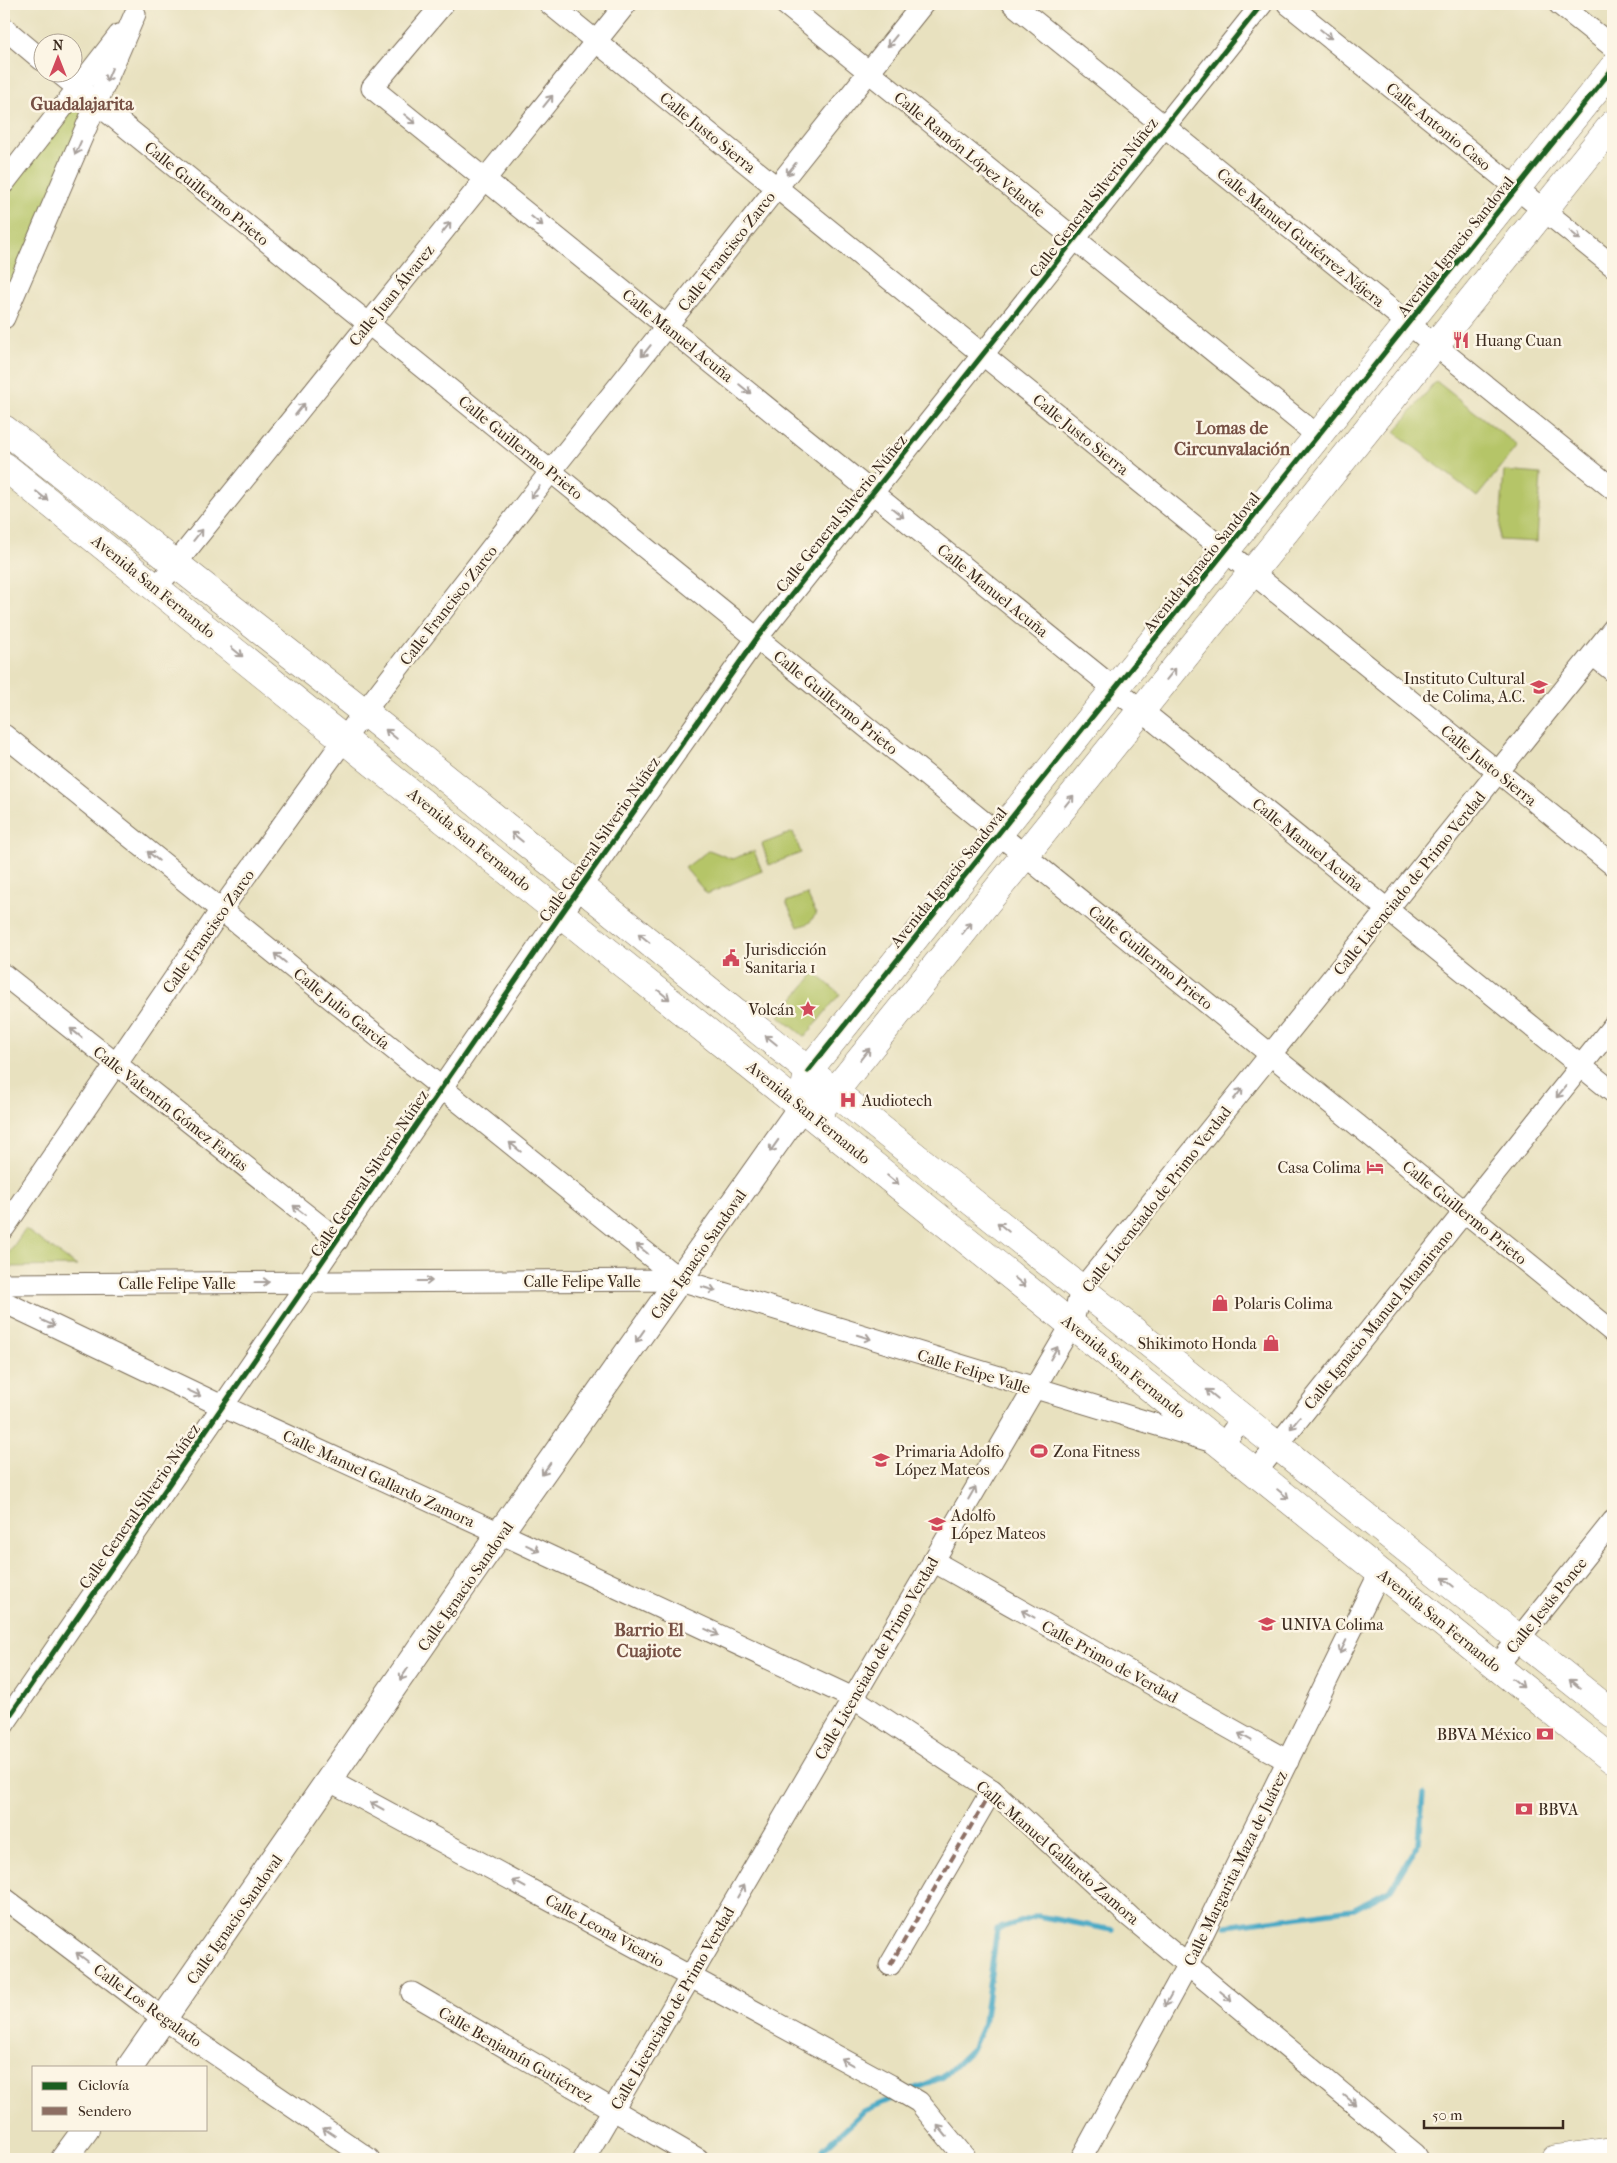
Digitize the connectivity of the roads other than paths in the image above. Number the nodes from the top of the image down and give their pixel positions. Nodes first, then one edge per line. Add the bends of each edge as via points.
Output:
1 (443, 4) edge
2 (550, 4) edge
3 (626, 4) edge
4 (785, 4) edge
5 (923, 4) edge
6 (1013, 4) edge
7 (1262, 4) edge
8 (1288, 4) edge
9 (1559, 4) edge
10 (140, 9) edge
11 (4, 28) edge
12 (596, 41) junction
13 (1613, 47) edge
14 (32, 52) edge
15 (1613, 68) edge
16 (868, 71) junction
17 (70, 82) edge
18 (77, 88) junction
19 (97, 104) junction
20 (1613, 124) edge
21 (1165, 126) junction
22 (485, 179) junction
23 (4, 183) edge
24 (776, 187) junction
25 (1516, 188) junction
26 (1544, 210) junction
27 (1075, 239) junction
28 (1613, 266) edge
29 (4, 318) edge
30 (1408, 323) junction
31 (368, 324) junction
32 (667, 326) junction
33 (1435, 345) junction
34 (983, 355) junction
35 (4, 430) edge
36 (1318, 436) junction
37 (4, 466) edge
38 (551, 471) junction
39 (1613, 489) edge
40 (873, 493) junction
41 (1225, 551) junction
42 (176, 563) junction
43 (1252, 573) junction
44 (157, 587) junction
45 (1613, 629) edge
46 (757, 638) junction
47 (1593, 655) junction
48 (1613, 671) edge
49 (1115, 689) junction
50 (1142, 710) junction
51 (364, 712) junction
52 (4, 735) edge
53 (345, 738) junction
54 (1498, 772) junction
55 (998, 834) junction
56 (1025, 856) junction
57 (1613, 865) edge
58 (580, 887) junction
59 (1388, 909) junction
60 (221, 910) junction
61 (562, 913) junction
62 (4, 975) edge
63 (1613, 1026) edge
64 (1270, 1055) junction
65 (115, 1064) junction
66 (1582, 1066) junction
67 (808, 1071) junction
68 (442, 1088) junction
69 (834, 1092) junction
70 (1613, 1092) edge
71 (808, 1111) junction
72 (10, 1204) edge
73 (1465, 1212) junction
74 (4, 1228) edge
75 (338, 1240) junction
76 (680, 1280) junction
77 (310, 1282) junction
78 (4, 1284) edge
79 (1081, 1290) junction
80 (4, 1302) edge
81 (1072, 1324) junction
82 (1613, 1332) edge
83 (1033, 1389) junction
84 (224, 1407) junction
85 (1242, 1418) junction
86 (1223, 1445) junction
87 (1277, 1446) junction
88 (1256, 1472) junction
89 (1613, 1521) edge
90 (500, 1533) junction
91 (933, 1561) junction
92 (1380, 1572) junction
93 (1519, 1639) junction
94 (1497, 1666) junction
95 (853, 1698) junction
96 (1613, 1714) edge
97 (4, 1724) edge
98 (1613, 1760) edge
99 (1288, 1761) junction
100 (330, 1781) junction
101 (992, 1790) junction
102 (4, 1898) edge
103 (1188, 1964) junction
104 (890, 1966) dead end
105 (690, 1976) junction
106 (412, 1993) dead end
107 (164, 2019) junction
108 (131, 2066) edge
109 (612, 2110) junction
110 (85, 2130) edge
111 (1613, 2151) edge
112 (64, 2159) edge
113 (369, 2159) edge
114 (584, 2159) edge
115 (698, 2159) edge
116 (966, 2159) edge
117 (1081, 2159) edge
118 (1418, 2159) edge
119 (1556, 2159) edge

1 -> 22 street, Calle Manuel Acuña via 372,88
2 - 12 street, Calle Justo Sierra
3 - 12 street, Calle Juan Álvarez
4 - 16 street, Calle Ramón López Velarde
5 -> 16 street, Calle Francisco Zarco
6 - 21 street, Calle Manuel Gutiérrez Nájera
7 - 21 street, Calle General Silverio Núñez
8 -> 25 street, Calle Antonio Caso
9 - 13 street
10 - 18 street
10 -> 19 street
11 - 14 street
22 -> 12 street, Calle Juan Álvarez
12 - 24 street, Calle Justo Sierra
15 - 25 main road, Avenida Ignacio Sandoval
16 -> 24 street, Calle Francisco Zarco
16 - 27 street, Calle Ramón López Velarde
17 - 18 street, Calle Guillermo Prieto
18 - 19 street, Calle Guillermo Prieto
18 - 23 street
19 -> 29 street
19 - 31 street, Calle Guillermo Prieto
20 - 26 main road
21 - 27 street, Calle General Silverio Núñez
21 - 30 street, Calle Manuel Gutiérrez Nájera
31 -> 22 street, Calle Juan Álvarez
22 -> 32 street, Calle Manuel Acuña
24 - 32 street, Calle Francisco Zarco
24 - 34 street, Calle Justo Sierra
25 - 26 street, Calle Antonio Caso
25 - 30 main road, Avenida Ignacio Sandoval
26 -> 28 street, Calle Antonio Caso
26 - 33 main road
27 - 34 street, Calle General Silverio Núñez
27 - 36 street, Calle Ramón López Velarde
30 - 33 street, Calle Manuel Gutiérrez Nájera
30 - 36 main road, Avenida Ignacio Sandoval
31 - 38 street, Calle Guillermo Prieto
42 -> 31 street, Calle Juan Álvarez
32 -> 38 street, Calle Francisco Zarco
32 -> 40 street, Calle Manuel Acuña
33 - 39 street, Calle Manuel Gutiérrez Nájera
33 - 43 main road
34 - 40 street, Calle General Silverio Núñez
34 - 41 street, Calle Justo Sierra
35 - 42 main road, Avenida San Fernando
36 - 41 main road, Avenida Ignacio Sandoval
37 -> 44 main road, Avenida San Fernando
38 - 46 street, Calle Guillermo Prieto
38 -> 51 street, Calle Francisco Zarco
40 - 46 street, Calle General Silverio Núñez
40 -> 49 street, Calle Manuel Acuña
41 - 43 street, Calle Justo Sierra
41 - 49 main road, Avenida Ignacio Sandoval
42 - 44 street, Calle Juan Álvarez
42 - 51 main road, Avenida San Fernando
50 -> 43 main road
43 - 54 street, Calle Justo Sierra
44 -> 53 main road, Avenida San Fernando
45 - 47 street, Calle Licenciado de Primo Verdad
46 - 55 street, Calle Guillermo Prieto
46 - 58 street, Calle General Silverio Núñez
47 - 48 street
47 - 54 street, Calle Licenciado de Primo Verdad
49 - 50 street, Calle Manuel Acuña
49 - 55 main road, Avenida Ignacio Sandoval
56 -> 50 main road
50 - 59 street, Calle Manuel Acuña
51 - 53 street, Calle Francisco Zarco
58 -> 51 main road, Avenida San Fernando
60 -> 52 street, Calle Julio García
53 - 60 street, Calle Francisco Zarco
53 - 61 main road, Avenida San Fernando
54 - 57 street, Calle Justo Sierra
54 - 59 street, Calle Licenciado de Primo Verdad
55 - 56 street, Calle Guillermo Prieto
55 - 67 main road, Avenida Ignacio Sandoval
56 - 64 street, Calle Guillermo Prieto
69 -> 56 main road
58 - 61 street, Calle General Silverio Núñez
67 -> 58 main road, Avenida San Fernando
59 - 64 street, Calle Licenciado de Primo Verdad
59 - 66 street, Calle Manuel Acuña
60 - 65 street, Calle Francisco Zarco
68 -> 60 street, Calle Julio García
61 - 68 street, Calle General Silverio Núñez
61 -> 71 main road, Avenida San Fernando
65 -> 62 street, Calle Valentín Gómez Farías
63 - 66 street, Calle Ignacio Manuel Altamirano
64 - 73 street, Calle Guillermo Prieto
79 -> 64 street, Calle Licenciado de Primo Verdad
65 - 72 street, Calle Francisco Zarco
75 -> 65 street, Calle Valentín Gómez Farías
66 - 70 street, Calle Manuel Acuña
66 -> 73 street, Calle Ignacio Manuel Altamirano
67 - 69 main road, Avenida San Fernando
67 - 71 main road, Avenida Ignacio Sandoval
68 - 75 street, Calle General Silverio Núñez
76 -> 68 street, Calle Julio García
69 - 71 main road
79 -> 69 main road, Avenida San Fernando
71 -> 76 street, Calle Ignacio Sandoval
71 -> 81 main road, Avenida San Fernando
72 - 74 street, Calle Francisco Zarco
73 - 82 street, Calle Guillermo Prieto
73 -> 87 street, Calle Ignacio Manuel Altamirano
75 - 77 street, Calle General Silverio Núñez
77 -> 76 street, Calle Felipe Valle
76 -> 83 street, Calle Felipe Valle
76 -> 90 street, Calle Ignacio Sandoval
78 -> 77 street, Calle Felipe Valle
77 - 84 street, Calle General Silverio Núñez
79 - 81 street, Calle Licenciado de Primo Verdad
85 -> 79 main road, Avenida San Fernando
80 -> 84 street, Calle Manuel Gallardo Zamora
83 -> 81 street, Calle Licenciado de Primo Verdad
81 - 86 main road, Avenida San Fernando
83 - 86 street, Calle Felipe Valle
91 -> 83 street, Calle Licenciado de Primo Verdad
84 - 90 street, Calle Manuel Gallardo Zamora
84 - 97 street, Calle General Silverio Núñez
85 - 86 street
85 - 87 main road, Avenida San Fernando
86 - 88 main road, Avenida San Fernando
87 - 88 street, Calle Ignacio Manuel Altamirano
93 -> 87 main road, Avenida San Fernando
88 -> 92 main road, Avenida San Fernando
89 - 93 street, Calle Jesús Ponce
90 -> 95 street, Calle Manuel Gallardo Zamora
90 -> 100 street, Calle Ignacio Sandoval
91 - 95 street, Calle Licenciado de Primo Verdad
99 -> 91 street, Calle Primo de Verdad
92 - 94 main road, Avenida San Fernando
92 -> 99 street, Calle Margarita Maza de Juárez
93 - 94 street, Calle Jesús Ponce
96 -> 93 main road, Avenida San Fernando
94 -> 98 main road, Avenida San Fernando
95 - 101 street, Calle Manuel Gallardo Zamora
105 -> 95 street, Calle Licenciado de Primo Verdad
99 - 103 street, Calle Margarita Maza de Juárez
105 -> 100 street, Calle Leona Vicario
100 - 107 street, Calle Ignacio Sandoval
101 - 103 street, Calle Manuel Gallardo Zamora via 1130,1917
101 - 104 street
107 -> 102 street, Calle Los Regalado
103 -> 117 street, Calle Margarita Maza de Juárez
103 -> 118 street, Calle Manuel Gallardo Zamora
105 - 109 street, Calle Licenciado de Primo Verdad
116 -> 105 street, Calle Leona Vicario via 919,2102
106 - 109 street, Calle Benjamín Gutiérrez
107 - 108 street, Calle Ignacio Sandoval
113 -> 107 street, Calle Los Regalado
109 - 114 street, Calle Licenciado de Primo Verdad
109 - 115 street, Calle Benjamín Gutiérrez
110 - 112 street
111 - 119 main road

